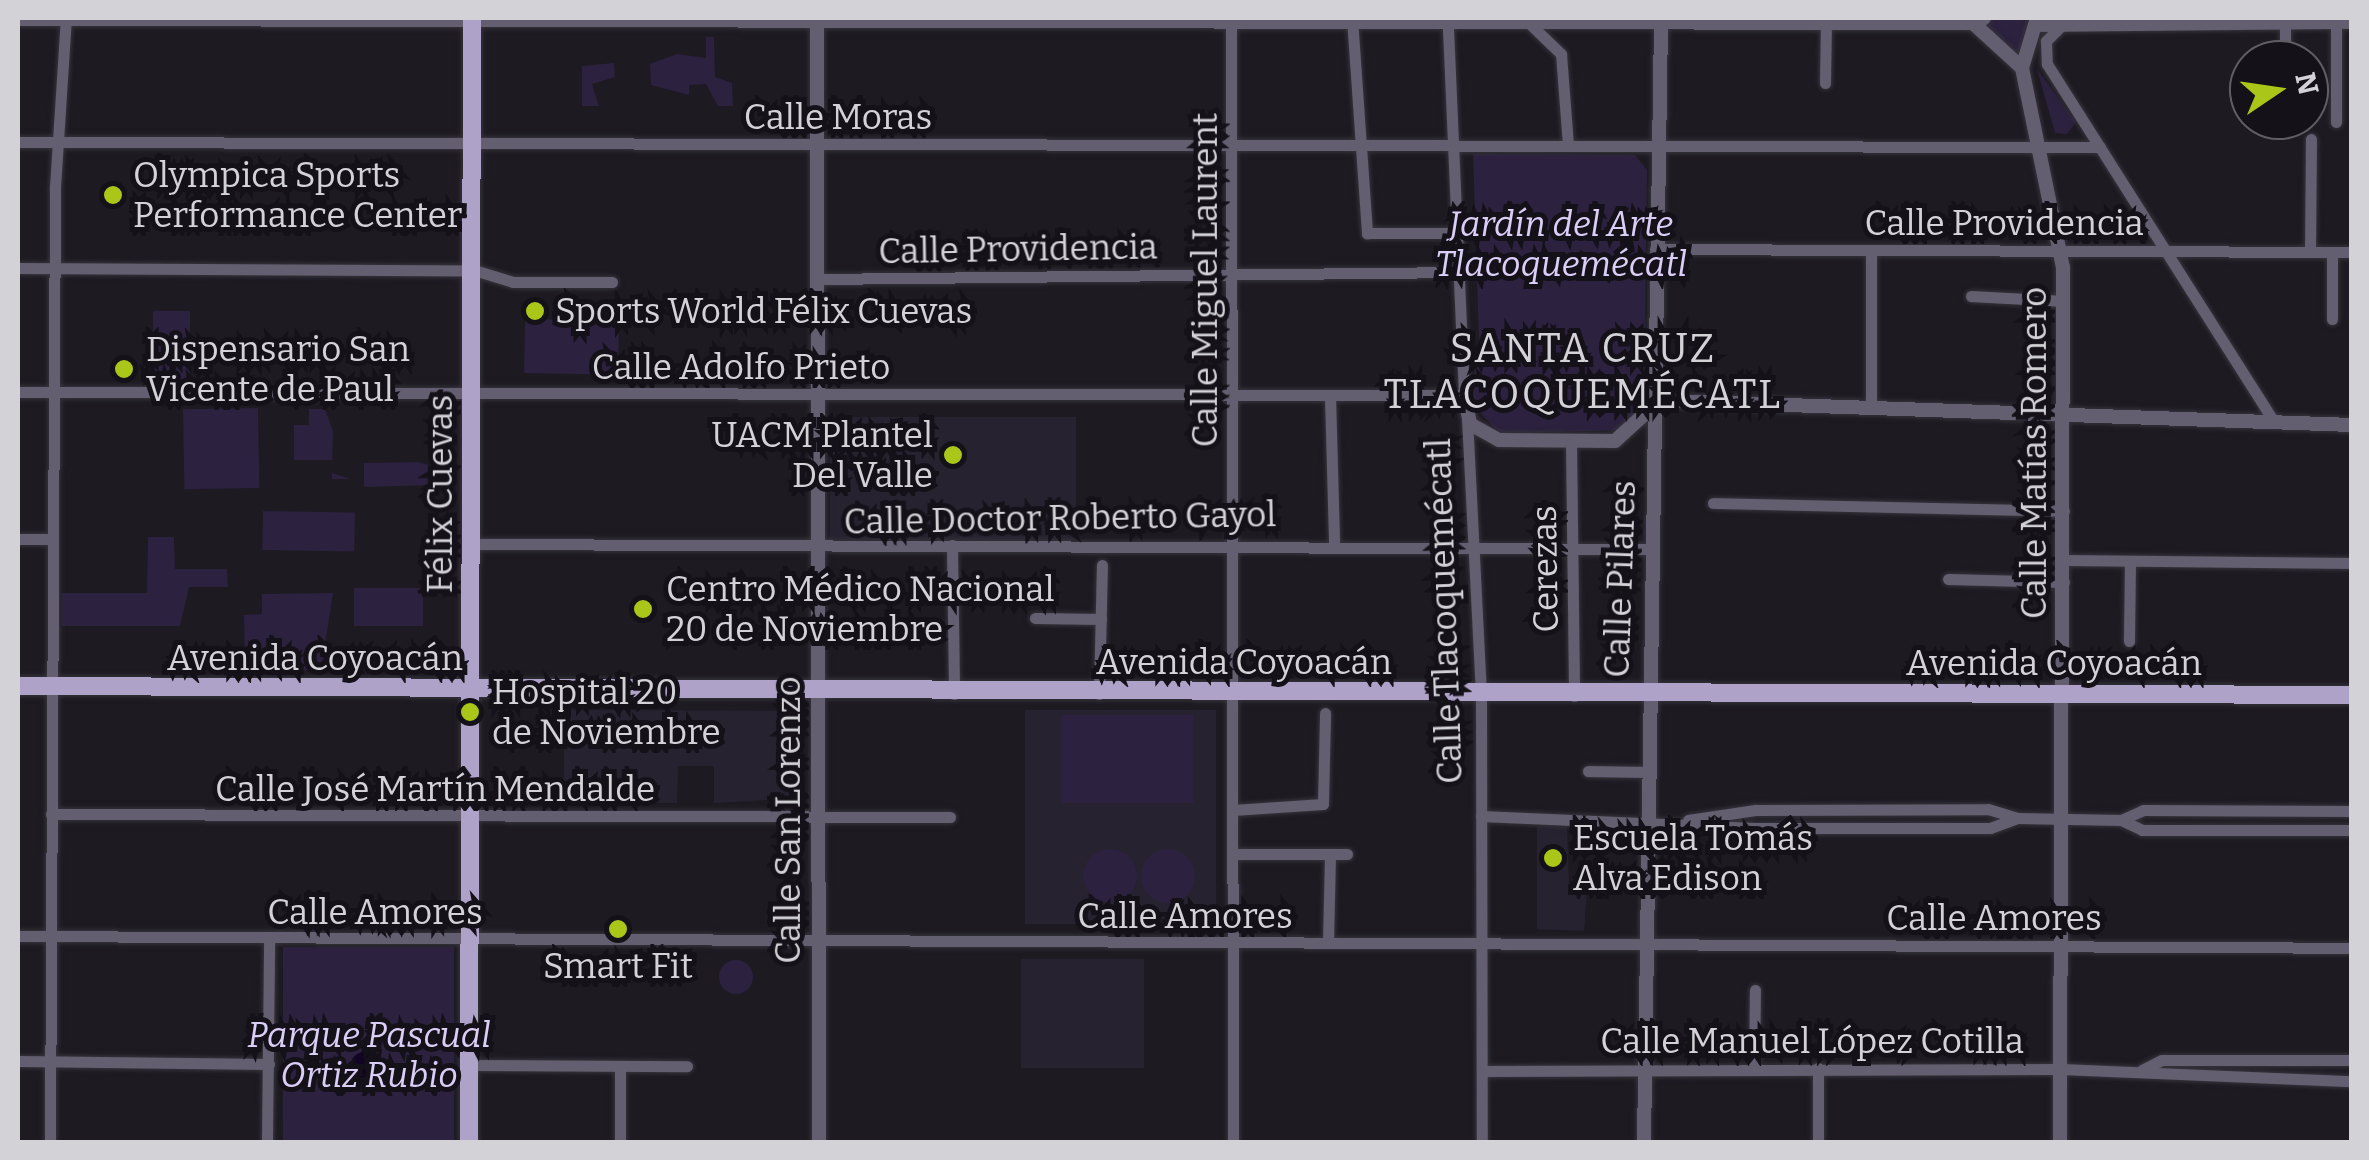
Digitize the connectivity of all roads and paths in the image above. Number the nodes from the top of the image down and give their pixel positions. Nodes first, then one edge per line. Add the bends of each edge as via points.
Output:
1 (66, 18) edge
2 (1661, 18) edge
3 (1861, 18) edge
4 (472, 19) edge
5 (1352, 19) edge
6 (1826, 19) edge
7 (18, 20) edge
8 (817, 20) edge
9 (1231, 20) edge
10 (1524, 20) edge
11 (1448, 21) edge
12 (1979, 21) edge
13 (2038, 21) edge
14 (2344, 22) edge
15 (2285, 23) junction
16 (2062, 25) junction
17 (2285, 40) edge
18 (2022, 68) junction
19 (1825, 83) dead end
20 (2336, 122) dead end
21 (2311, 140) dead end
22 (18, 142) edge
23 (57, 142) junction
24 (817, 143) junction
25 (1363, 144) junction
26 (1456, 144) junction
27 (1568, 144) junction
28 (1658, 145) junction
29 (475, 146) junction
30 (1233, 146) junction
31 (2040, 147) junction
32 (2100, 147) junction
33 (1459, 233) junction
34 (1656, 249) junction
35 (2062, 249) junction
36 (1871, 250) junction
37 (2164, 251) junction
38 (2310, 252) junction
39 (2332, 252) junction
40 (2352, 252) edge
41 (18, 268) edge
42 (54, 268) junction
43 (474, 270) junction
44 (1460, 272) junction
45 (1232, 274) junction
46 (817, 279) junction
47 (612, 282) dead end
48 (1970, 296) dead end
49 (2063, 300) junction
50 (2332, 320) dead end
51 (18, 392) edge
52 (52, 393) junction
53 (472, 394) junction
54 (1464, 395) junction
55 (1232, 396) junction
56 (1330, 396) junction
57 (817, 398) junction
58 (1655, 406) junction
59 (1871, 406) junction
60 (2065, 415) junction
61 (2275, 423) junction
62 (2352, 425) edge
63 (1476, 439) junction
64 (1572, 442) junction
65 (1713, 502) dead end
66 (2064, 511) junction
67 (18, 539) edge
68 (50, 539) junction
69 (1234, 542) junction
70 (1334, 542) junction
71 (472, 544) junction
72 (952, 545) junction
73 (1474, 546) junction
74 (1573, 547) junction
75 (1650, 549) junction
76 (818, 550) junction
77 (2064, 560) junction
78 (2130, 561) junction
79 (2352, 563) edge
80 (1102, 565) dead end
81 (1948, 579) dead end
82 (2064, 582) junction
83 (1034, 618) dead end
84 (1101, 619) junction
85 (2130, 641) dead end
86 (18, 686) edge
87 (48, 686) junction
88 (471, 691) junction
89 (818, 694) junction
90 (954, 694) junction
91 (1099, 694) junction
92 (1234, 694) junction
93 (2064, 694) junction
94 (1481, 695) junction
95 (1646, 695) junction
96 (2352, 695) edge
97 (1574, 696) junction
98 (1326, 713) dead end
99 (1588, 771) dead end
100 (1646, 772) junction
101 (1949, 808) junction
102 (1843, 809) junction
103 (1233, 810) junction
104 (1754, 810) junction
105 (2352, 811) edge
106 (51, 814) junction
107 (470, 815) junction
108 (1480, 816) junction
109 (950, 817) dead end
110 (1646, 818) junction
111 (2018, 818) junction
112 (2063, 819) junction
113 (818, 820) junction
114 (1688, 820) junction
115 (2121, 820) junction
116 (1754, 828) junction
117 (1843, 828) junction
118 (1949, 828) junction
119 (2352, 830) edge
120 (1234, 854) junction
121 (1330, 854) junction
122 (1347, 854) dead end
123 (18, 936) edge
124 (52, 936) junction
125 (270, 939) junction
126 (470, 941) junction
127 (818, 942) junction
128 (1481, 943) junction
129 (1233, 944) junction
130 (1328, 944) junction
131 (2062, 944) junction
132 (1645, 946) junction
133 (2352, 948) edge
134 (1755, 990) dead end
135 (2271, 1060) junction
136 (2352, 1060) edge
137 (18, 1061) edge
138 (50, 1062) junction
139 (268, 1064) junction
140 (470, 1065) junction
141 (620, 1066) junction
142 (686, 1066) dead end
143 (1645, 1067) junction
144 (1754, 1068) junction
145 (1818, 1068) junction
146 (2061, 1069) junction
147 (1482, 1070) junction
148 (2142, 1070) junction
149 (2352, 1081) edge
150 (2271, 1082) junction
151 (50, 1142) edge
152 (268, 1142) edge
153 (469, 1142) edge
154 (620, 1142) edge
155 (818, 1142) edge
156 (1233, 1142) edge
157 (1482, 1142) edge
158 (1644, 1142) edge
159 (1818, 1142) edge
160 (2060, 1142) edge

1 - 4 street
1 - 7 street
1 - 23 street
2 - 6 street
2 - 10 street
2 - 28 street, Calle Pilares
3 - 6 street
3 - 12 street
4 - 8 street
4 - 29 main road, Félix Cuevas
5 - 9 street
5 - 11 street
5 - 25 street
6 - 19 street
8 - 9 street
8 - 24 street, Calle San Lorenzo
9 - 30 street, Calle Miguel Laurent
10 - 11 street
10 - 27 street via 1561,54
11 - 26 street, Calle Tlacoquemécatl
12 - 18 street
13 - 16 street
13 - 18 street
14 - 15 street
14 - 20 street
15 - 16 street
15 - 17 street
16 - 32 street via 2046,41 2047,64
18 - 31 street, Calle Matías Romero
21 - 38 street
22 - 23 street, Calle Moras
23 - 29 street, Calle Moras
23 - 42 street
24 - 29 street, Calle Moras
24 - 30 street, Calle Moras
24 - 46 street, Calle San Lorenzo
25 - 26 street, Calle Moras
25 - 30 street, Calle Moras
25 - 33 street via 1367,233
26 - 27 street, Calle Moras
26 - 33 street, Calle Tlacoquemécatl
27 - 28 street, Calle Moras
28 - 31 street, Calle Moras
28 - 34 street, Calle Pilares
29 - 43 main road, Félix Cuevas
30 - 45 street, Calle Miguel Laurent
31 - 32 street, Calle Moras
31 - 35 street, Calle Matías Romero
32 - 37 street
33 - 44 street, Calle Tlacoquemécatl
34 - 36 street, Calle Providencia
34 - 58 street, Calle Pilares
35 - 36 street, Calle Providencia
35 - 37 street, Calle Providencia
35 - 49 street, Calle Matías Romero
36 - 59 street
37 - 38 street, Calle Providencia
37 - 61 street
38 - 39 street, Calle Providencia
39 - 40 street, Calle Providencia
39 - 50 street
41 - 42 street
42 - 43 street
42 - 52 street
43 - 47 street via 500,271 513,282
43 - 53 main road, Félix Cuevas
44 - 45 street, Calle Providencia
44 - 54 street, Calle Tlacoquemécatl
45 - 46 street, Calle Providencia
45 - 55 street, Calle Miguel Laurent
46 - 57 street, Calle San Lorenzo
48 - 49 street
49 - 60 street, Calle Matías Romero
51 - 52 street, Calle Adolfo Prieto
52 - 53 street, Calle Adolfo Prieto
52 - 68 street
53 - 57 street, Calle Adolfo Prieto
53 - 71 main road, Félix Cuevas
54 - 56 street, Calle Adolfo Prieto
54 - 63 street, Calle Tlacoquemécatl
55 - 56 street, Calle Adolfo Prieto
55 - 57 street, Calle Adolfo Prieto
55 - 69 street, Calle Miguel Laurent
56 - 70 street
57 - 76 street, Calle San Lorenzo
58 - 59 street
58 - 64 street via 1624,439
58 - 75 street, Calle Pilares
59 - 60 street
60 - 61 street
60 - 66 street, Calle Matías Romero
61 - 62 street
63 - 64 street
63 - 73 street, Calle Tlacoquemécatl
64 - 74 street, Cerezas
65 - 66 street
66 - 77 street, Calle Matías Romero
67 - 68 street
68 - 87 street
69 - 70 street, Calle Doctor Roberto Gayol
69 - 72 street, Calle Doctor Roberto Gayol
69 - 92 street, Calle Miguel Laurent
70 - 73 street, Calle Doctor Roberto Gayol
71 - 76 street, Calle Doctor Roberto Gayol
71 - 88 main road, Félix Cuevas
72 - 76 street, Calle Doctor Roberto Gayol
72 - 90 street
73 - 74 street, Calle Doctor Roberto Gayol
73 - 94 street, Calle Tlacoquemécatl
74 - 75 street, Calle Doctor Roberto Gayol
74 - 97 street, Cerezas
75 - 95 street, Calle Pilares
76 - 89 street, Calle San Lorenzo
77 - 78 street
77 - 82 street, Calle Matías Romero
78 - 79 street
78 - 85 street
80 - 84 street
81 - 82 street
82 - 93 street, Calle Matías Romero
83 - 84 street
84 - 91 street
86 - 87 main road, Avenida Coyoacán
87 - 88 main road, Avenida Coyoacán
87 - 106 street
88 - 89 main road, Avenida Coyoacán
88 - 107 main road, Félix Cuevas
89 - 90 main road, Avenida Coyoacán
89 - 113 street, Calle San Lorenzo
90 - 91 main road, Avenida Coyoacán
91 - 92 main road, Avenida Coyoacán
92 - 94 main road, Avenida Coyoacán
92 - 103 street, Calle Miguel Laurent
93 - 95 main road, Avenida Coyoacán
93 - 96 main road, Avenida Coyoacán
93 - 112 street, Calle Matías Romero
94 - 97 main road, Avenida Coyoacán
94 - 108 street, Calle Tlacoquemécatl
95 - 97 main road, Avenida Coyoacán
95 - 100 street, Calle Pilares
98 - 103 street via 1323,804
99 - 100 street
100 - 110 street, Calle Pilares
101 - 102 street
101 - 111 street
101 - 118 street
102 - 104 street
102 - 117 street
103 - 120 street, Calle Miguel Laurent
104 - 114 street
104 - 116 street
105 - 115 street via 2143,810
106 - 107 street, Calle José Martín Mendalde
106 - 124 street
107 - 113 street, Calle José Martín Mendalde
107 - 126 main road, Félix Cuevas
108 - 110 street
108 - 128 street, Calle Tlacoquemécatl
109 - 113 street, Calle José Martín Mendalde
110 - 114 street
110 - 132 street, Calle Pilares
111 - 112 street
111 - 118 street
112 - 115 street
112 - 131 street, Calle Matías Romero
113 - 127 street, Calle San Lorenzo
114 - 116 street
115 - 119 street via 2142,830
116 - 117 street
117 - 118 street
120 - 121 street
120 - 129 street, Calle Miguel Laurent
121 - 122 street
121 - 130 street
123 - 124 street, Calle Amores
124 - 125 street, Calle Amores
124 - 138 street
125 - 126 street, Calle Amores
125 - 139 street
126 - 127 street, Calle Amores
126 - 140 main road, Félix Cuevas
127 - 129 street, Calle Amores
127 - 155 street, Calle San Lorenzo
128 - 130 street, Calle Amores
128 - 132 street, Calle Amores
128 - 147 street, Calle Tlacoquemécatl
129 - 130 street, Calle Amores
129 - 156 street, Calle Miguel Laurent
131 - 132 street, Calle Amores
131 - 133 street, Calle Amores
131 - 146 street, Calle Matías Romero
132 - 143 street, Calle Pilares
134 - 144 street
135 - 136 street, Calle Manuel López Cotilla
135 - 148 street, Calle Manuel López Cotilla via 2162,1060
135 - 150 street
137 - 138 street
138 - 139 street
138 - 151 street
139 - 152 street
140 - 141 street
140 - 153 main road, Félix Cuevas
141 - 142 street
141 - 154 street
143 - 144 street, Calle Manuel López Cotilla
143 - 147 street, Calle Manuel López Cotilla
143 - 158 street, Calle Pilares
144 - 145 street, Calle Manuel López Cotilla
145 - 146 street, Calle Manuel López Cotilla
145 - 159 street
146 - 148 street, Calle Manuel López Cotilla
146 - 160 street, Calle Matías Romero
147 - 157 street, Calle Tlacoquemécatl
148 - 150 street, Calle Manuel López Cotilla via 2162,1080
149 - 150 street, Calle Manuel López Cotilla

